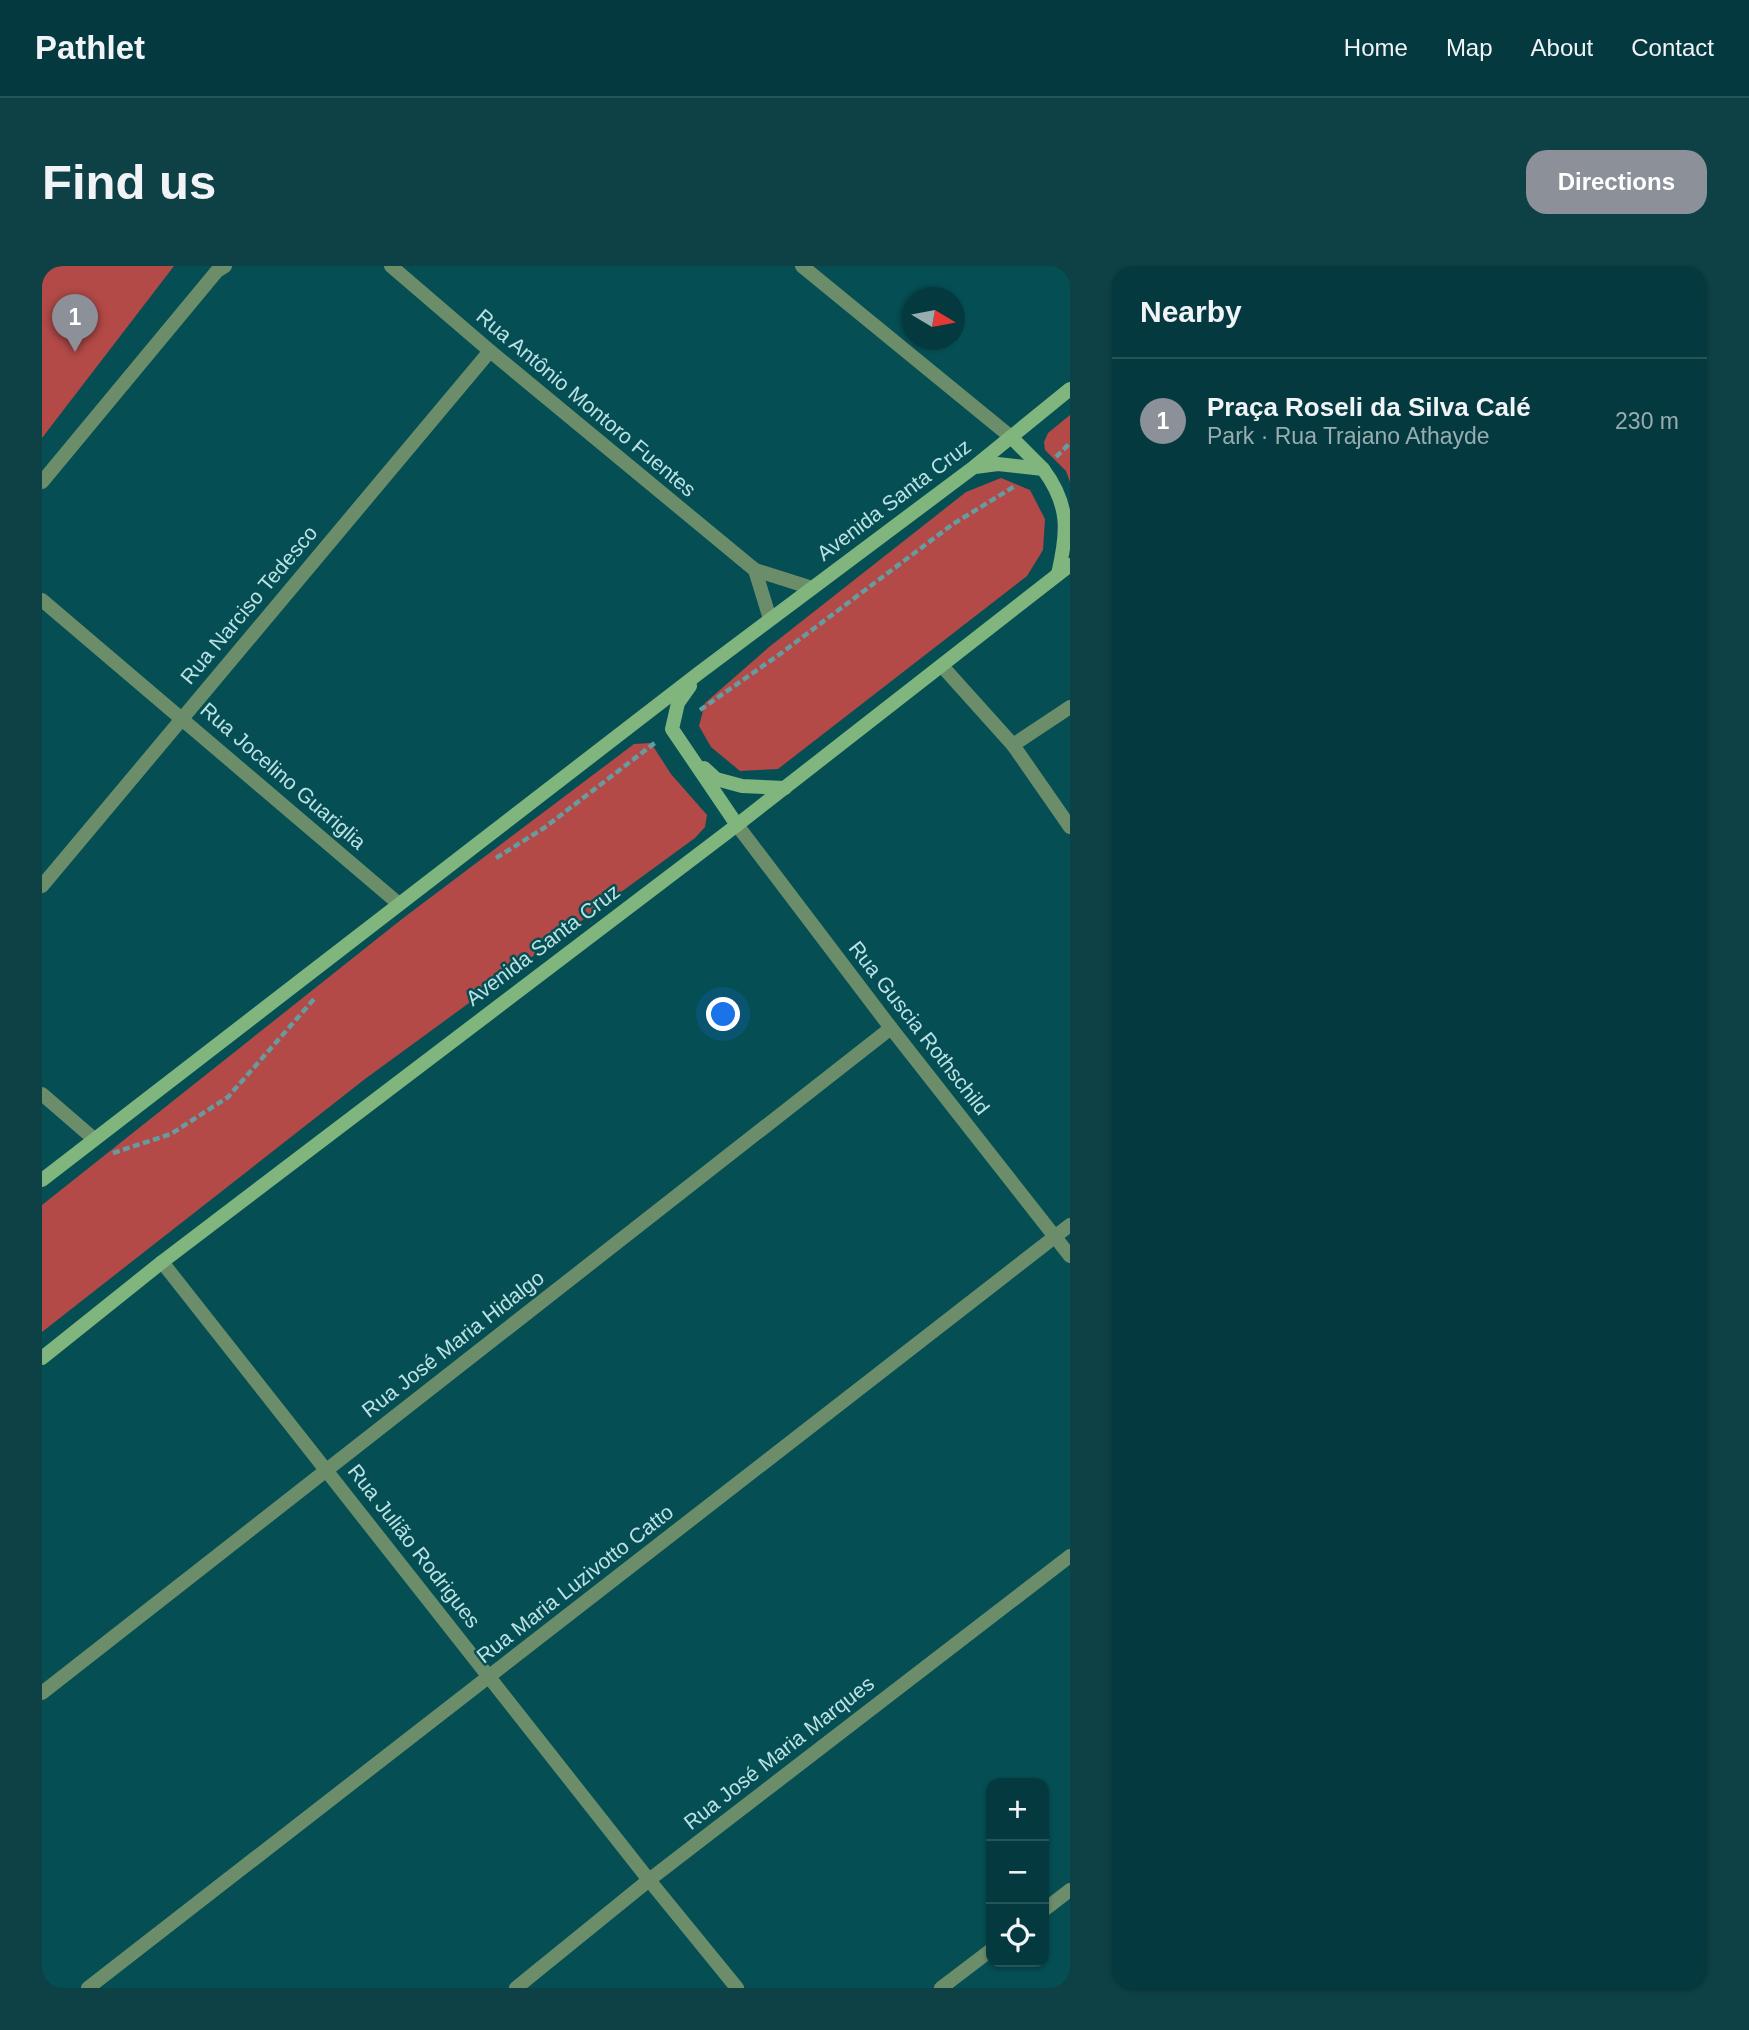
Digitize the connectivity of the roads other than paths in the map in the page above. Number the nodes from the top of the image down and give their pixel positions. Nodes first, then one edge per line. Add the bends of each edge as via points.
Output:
1 (225, 266) edge
2 (391, 266) edge
3 (802, 266) edge
4 (490, 351) junction
5 (1070, 389) edge
6 (1011, 437) junction
7 (974, 467) junction
8 (1043, 469) junction
9 (42, 482) edge
10 (1070, 565) edge
11 (755, 570) junction
12 (1058, 574) junction
13 (811, 588) junction
14 (42, 600) edge
15 (770, 619) junction
16 (942, 666) junction
17 (699, 673) junction
18 (1070, 707) edge
19 (182, 717) junction
20 (673, 729) junction
21 (1013, 745) junction
22 (785, 788) junction
23 (737, 825) junction
24 (1070, 827) edge
25 (42, 886) edge
26 (399, 904) junction
27 (891, 1028) junction
28 (42, 1094) edge
29 (94, 1139) junction
30 (42, 1180) edge
31 (1070, 1225) edge
32 (1055, 1236) junction
33 (1070, 1256) edge
34 (162, 1262) junction
35 (42, 1358) edge
36 (327, 1470) junction
37 (1070, 1556) edge
38 (490, 1676) junction
39 (42, 1693) edge
40 (649, 1880) junction
41 (1070, 1890) edge
42 (1049, 1906) edge
43 (986, 1954) edge
44 (102, 1981) edge
45 (88, 1988) edge
46 (516, 1988) edge
47 (737, 1988) edge
48 (941, 1988) edge

1 - 9 street via 216,271
2 - 4 street, Rua Antônio Montoro Fuentes
3 - 6 street
4 - 11 street, Rua Antônio Montoro Fuentes
4 - 19 street, Rua Narciso Tedesco
5 - 6 main road, Avenida Santa Cruz
6 - 7 main road, Avenida Santa Cruz
6 - 8 main road
7 - 8 main road via 998,464
7 - 13 main road, Avenida Santa Cruz
8 - 12 main road via 1055,484 1065,513 1065,547
10 - 12 main road, Avenida Santa Cruz
11 - 13 street, Rua Antônio Montoro Fuentes
11 - 15 street
12 - 16 main road, Avenida Santa Cruz
13 - 15 main road, Avenida Santa Cruz
14 - 19 street, Rua Jocelino Guariglia
15 - 17 main road, Avenida Santa Cruz
16 - 21 street
16 - 22 main road, Avenida Santa Cruz
17 - 20 main road via 678,703
17 - 26 main road, Avenida Santa Cruz
18 - 21 street
19 - 25 street, Rua Narciso Tedesco
19 - 26 street, Rua Jocelino Guariglia
20 - 22 main road via 716,779 742,786
20 - 23 main road
21 - 24 street
22 - 23 main road, Avenida Santa Cruz
23 - 27 street, Rua Guscia Rothschild
23 - 34 main road, Avenida Santa Cruz
26 - 29 main road, Avenida Santa Cruz
27 - 32 street, Rua Guscia Rothschild
27 - 36 street, Rua José Maria Hidalgo
28 - 29 street
29 - 30 main road, Avenida Santa Cruz
31 - 32 street, Rua Maria Luzivotto Catto
32 - 33 street, Rua Guscia Rothschild
32 - 38 street, Rua Maria Luzivotto Catto
34 - 35 main road, Avenida Santa Cruz
34 - 36 street, Rua Julião Rodrigues
36 - 38 street, Rua Julião Rodrigues
36 - 39 street, Rua José Maria Hidalgo
37 - 40 street, Rua José Maria Marques
38 - 40 street, Rua Julião Rodrigues
38 - 44 street, Rua Maria Luzivotto Catto
40 - 46 street, Rua José Maria Marques
40 - 47 street, Rua Julião Rodrigues
41 - 42 street
43 - 48 street
44 - 45 street, Rua Maria Luzivotto Catto

